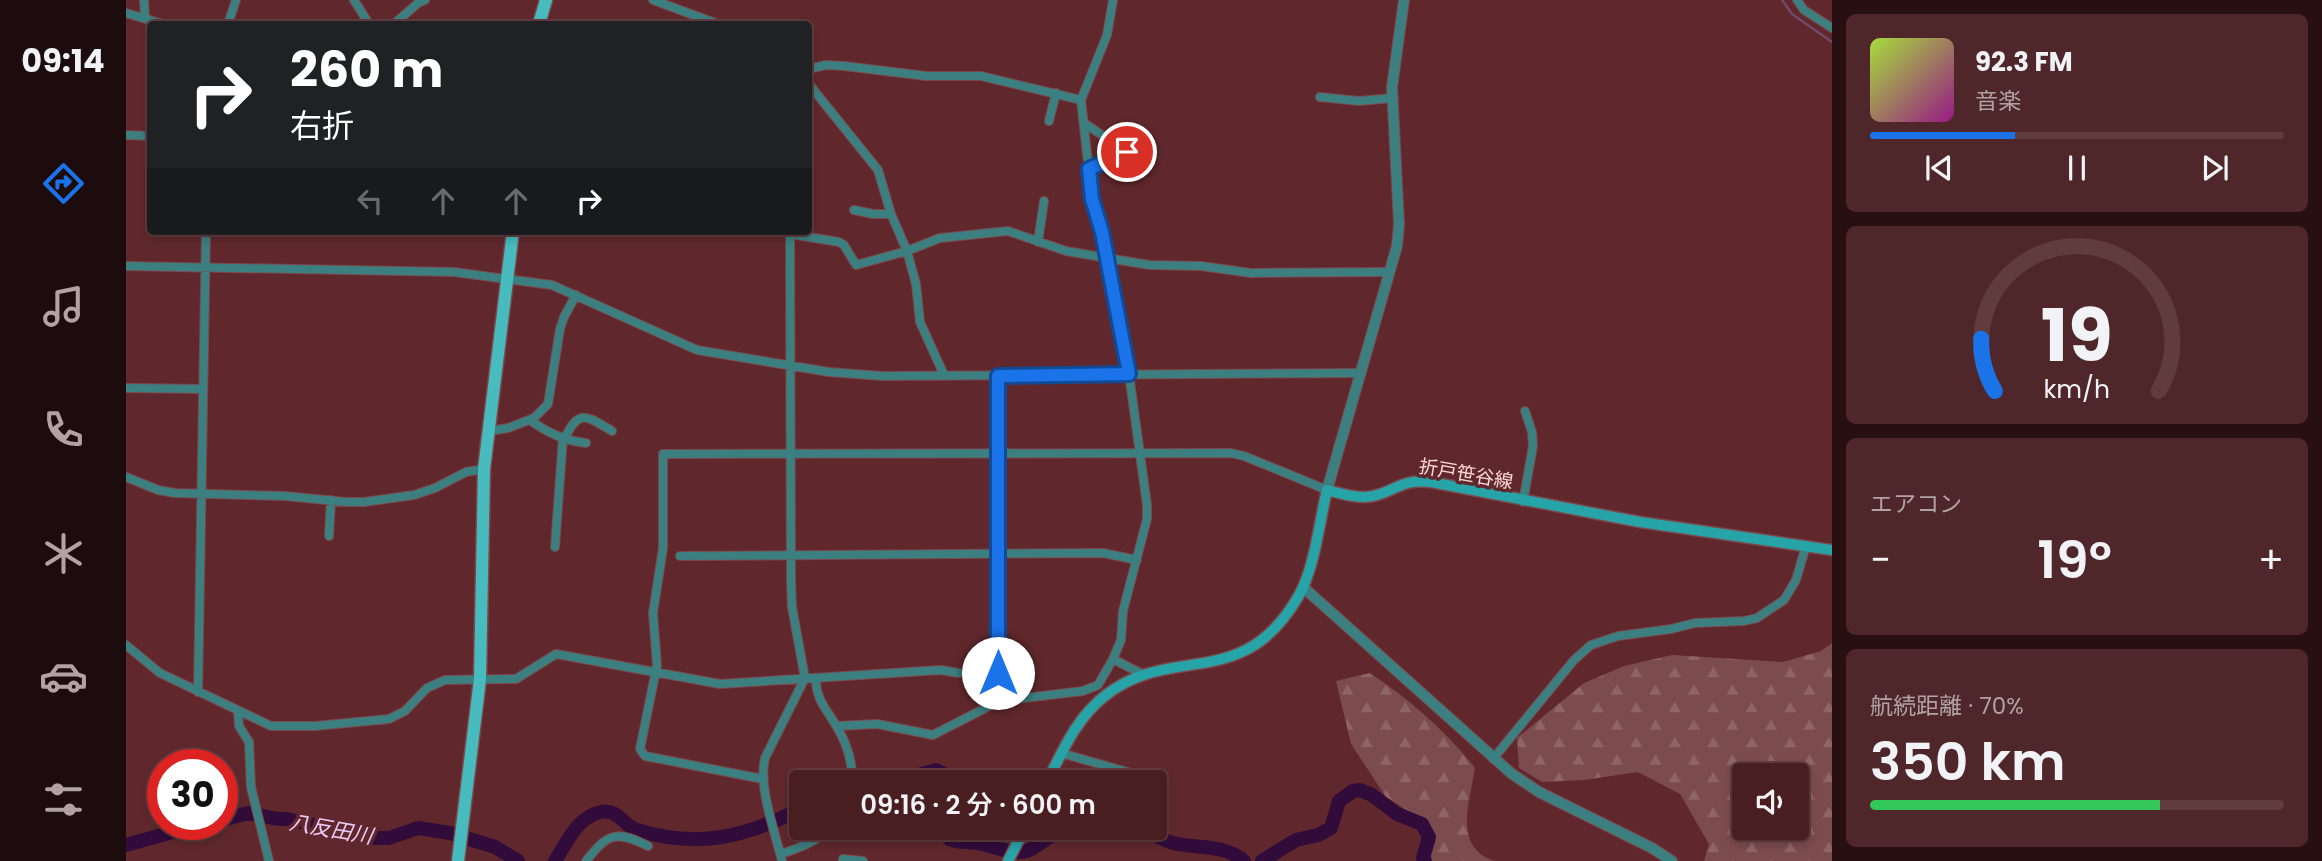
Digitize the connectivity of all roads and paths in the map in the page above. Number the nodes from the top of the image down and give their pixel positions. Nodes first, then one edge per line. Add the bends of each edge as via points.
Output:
1 (144, 0) edge
2 (236, 0) edge
3 (354, 0) edge
4 (425, 0) edge
5 (653, 0) edge
6 (1113, 0) edge
7 (1404, 0) edge
8 (1797, 0) edge
9 (542, 2) edge
10 (126, 13) edge
11 (145, 17) junction
12 (155, 21) edge
13 (229, 21) edge
14 (367, 21) edge
15 (397, 21) edge
16 (539, 21) edge
17 (710, 21) edge
18 (1832, 28) edge
19 (812, 68) edge
20 (812, 88) edge
21 (1056, 93) junction
22 (1320, 97) dead end
23 (1392, 98) junction
24 (1082, 100) junction
25 (1049, 121) dead end
26 (1084, 123) junction
27 (126, 135) edge
28 (147, 136) edge
29 (1089, 169) junction
30 (1044, 201) dead end
31 (854, 210) dead end
32 (891, 214) junction
33 (206, 235) edge
34 (513, 235) edge
35 (790, 235) edge
36 (801, 235) edge
37 (1038, 242) junction
38 (907, 251) junction
39 (1106, 258) junction
40 (126, 266) edge
41 (205, 268) junction
42 (1390, 272) junction
43 (508, 278) junction
44 (576, 295) junction
45 (790, 366) junction
46 (1359, 373) junction
47 (1129, 374) junction
48 (944, 375) junction
49 (998, 376) junction
50 (126, 388) edge
51 (203, 389) junction
52 (1525, 411) dead end
53 (530, 420) junction
54 (490, 431) junction
55 (612, 431) dead end
56 (564, 438) junction
57 (586, 443) dead end
58 (999, 453) junction
59 (790, 454) junction
60 (1140, 454) junction
61 (484, 469) junction
62 (126, 477) edge
63 (1327, 490) junction
64 (201, 494) junction
65 (331, 500) junction
66 (1523, 502) junction
67 (329, 537) dead end
68 (1806, 546) junction
69 (555, 547) dead end
70 (1832, 550) edge
71 (790, 553) junction
72 (998, 553) junction
73 (680, 556) dead end
74 (1137, 560) junction
75 (1303, 587) junction
76 (126, 645) edge
77 (1114, 659) junction
78 (657, 672) junction
79 (1144, 675) junction
80 (480, 679) junction
81 (804, 680) junction
82 (816, 680) junction
83 (1098, 685) junction
84 (198, 692) junction
85 (1000, 698) junction
86 (1102, 698) junction
87 (238, 712) junction
88 (837, 726) junction
89 (1061, 753) junction
90 (1493, 758) junction
91 (851, 770) edge
92 (1053, 770) edge
93 (1120, 770) edge
94 (763, 779) junction
95 (814, 840) edge
96 (1019, 840) edge
97 (648, 846) dead end
98 (782, 857) edge
99 (270, 861) edge
100 (458, 861) edge
101 (586, 861) edge
102 (843, 861) edge
103 (863, 861) edge
104 (1008, 861) edge
105 (1672, 861) edge

1 - 11 street
2 - 13 street
3 - 14 street
4 - 15 street
5 - 17 street
6 - 24 street via 1107,35
7 - 23 street
8 - 18 street
9 - 16 main road
10 - 11 street
11 - 12 street
19 - 21 street via 826,65 926,76 981,76
20 - 32 street via 874,164
21 - 24 street
21 - 25 street
22 - 23 street
23 - 42 street via 1399,224
24 - 26 street
26 - 29 street
26 - 29 street via 1127,152
27 - 28 street
29 - 39 street
30 - 37 street
31 - 32 street
32 - 38 street
33 - 41 street
34 - 43 main road
35 - 45 street
36 - 38 street via 839,242 856,265
37 - 38 street via 1008,231 940,238
37 - 39 street
38 - 48 street via 920,322
39 - 42 street via 1251,273
39 - 47 street
40 - 41 street
41 - 43 street via 454,272
41 - 51 street
42 - 46 street
43 - 44 street via 552,285
43 - 54 main road
44 - 45 street via 697,350
44 - 53 street via 560,329 548,404
45 - 48 street via 881,376
45 - 59 street
46 - 47 street
46 - 63 street
47 - 49 street
47 - 60 street
48 - 49 street
49 - 58 street
50 - 51 street
51 - 64 street
52 - 66 street via 1533,446
53 - 54 street
53 - 56 street
54 - 61 main road
55 - 56 street via 578,418
56 - 57 street
56 - 69 street
58 - 59 street
58 - 60 street
58 - 72 street
59 - 71 street
59 - 78 street via 663,454 663,548 653,613
60 - 63 street via 1231,453
60 - 74 street via 1147,519
61 - 65 street via 414,495 364,502
61 - 80 main road
62 - 64 street via 158,490
63 - 66 main road, 折戸笹谷線 via 1368,496 1418,481
63 - 75 main road
64 - 65 street
64 - 84 street
65 - 67 street
66 - 68 main road, 折戸笹谷線
68 - 70 main road, 折戸笹谷線
68 - 90 street via 1796,580 1784,600 1757,618 1695,623 1591,645
71 - 72 street
71 - 73 street
71 - 81 street via 792,607
72 - 74 street via 1103,553
72 - 85 street
74 - 77 street
75 - 79 main road via 1278,627 1248,650 1220,661
75 - 90 street
76 - 84 street via 160,673
77 - 79 street
77 - 83 street
78 - 80 street via 556,654 516,679
78 - 81 street via 720,684
78 - 94 street via 640,745 642,754
79 - 86 main road
80 - 87 street via 434,684 405,711 378,722 271,726
80 - 100 main road
81 - 82 street
81 - 94 street via 765,758
82 - 85 street via 941,670 963,676
82 - 88 street via 821,705
83 - 85 street via 1083,691
83 - 86 street
84 - 87 street
85 - 88 street via 933,735 877,724
86 - 89 main road via 1080,721
87 - 99 street via 239,726 249,742 251,787
88 - 91 street
89 - 92 main road
89 - 93 street
90 - 105 street via 1539,792
94 - 98 street
95 - 98 street
96 - 104 main road
97 - 101 street via 612,836
102 - 103 street

